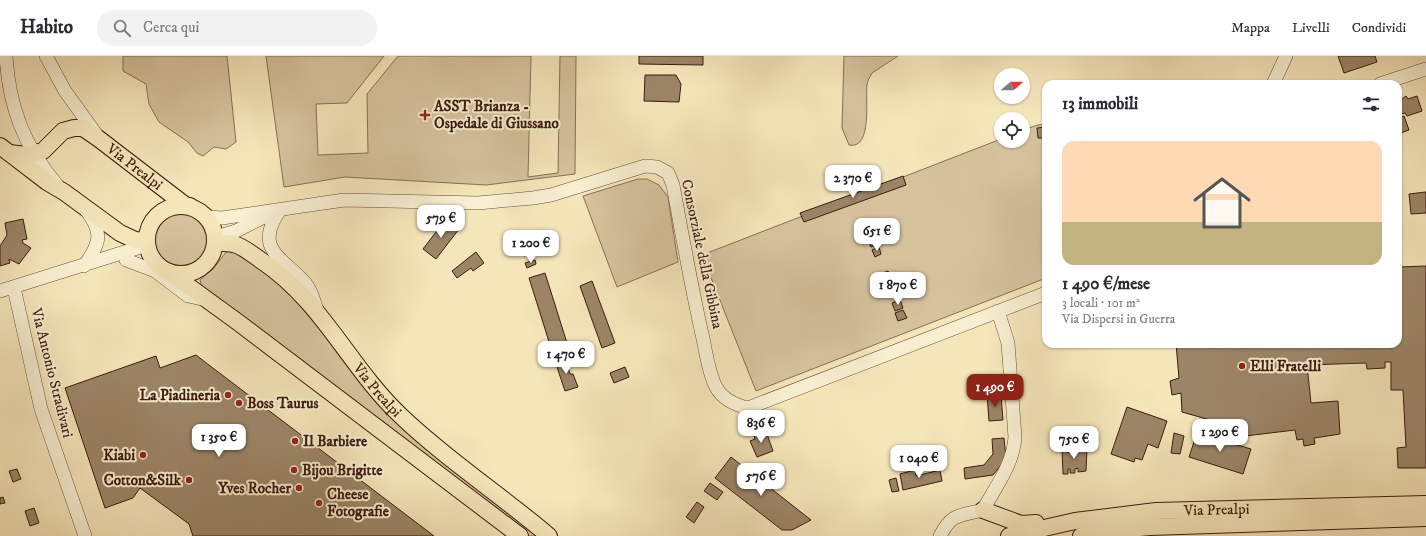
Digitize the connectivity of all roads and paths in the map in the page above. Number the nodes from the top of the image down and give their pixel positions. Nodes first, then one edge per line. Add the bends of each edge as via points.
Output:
1 (0, 56) edge
2 (6, 56) edge
3 (46, 56) edge
4 (1286, 56) edge
5 (1426, 69) edge
6 (1275, 80) edge
7 (1392, 80) edge
8 (0, 84) edge
9 (99, 139) junction
10 (5, 149) edge
11 (35, 154) junction
12 (64, 192) junction
13 (190, 206) junction
14 (84, 207) junction
15 (276, 211) junction
16 (207, 217) junction
17 (216, 240) junction
18 (147, 243) junction
19 (126, 260) junction
20 (99, 261) junction
21 (84, 266) junction
22 (162, 267) junction
23 (14, 288) junction
24 (0, 291) edge
25 (1042, 294) edge
26 (207, 300) junction
27 (998, 310) junction
28 (318, 312) junction
29 (1426, 504) edge
30 (983, 510) junction
31 (1426, 518) edge
32 (1068, 523) junction
33 (85, 536) edge
34 (520, 536) edge
35 (549, 536) edge
36 (940, 536) edge
37 (1009, 536) edge
38 (1081, 536) edge

1 - 8 street
2 - 11 street via 8,83 14,107
3 - 9 street, Via Prealpi via 65,91
4 - 6 street
5 - 7 street
9 - 11 main road, Via Prealpi via 83,128 74,128 63,131 46,148
9 - 13 main road, Via Prealpi via 185,205
10 - 11 main road via 20,155
10 - 12 main road
11 - 12 street
12 - 14 main road
13 - 16 main road
13 - 18 main road via 174,206 160,213 150,225
14 - 18 main road via 120,234
14 - 21 street via 93,218 98,239 96,250
15 - 16 street, Consorziale della Gibbina via 222,218
15 - 17 street
15 - 27 street, Consorziale della Gibbina via 344,200 478,202 533,198 551,195 645,166 657,167 668,173 673,185 698,314 716,387 725,398 736,405 748,408
15 - 28 street via 269,233 272,252 306,284
16 - 17 main road
17 - 22 main road via 210,259 204,266 187,274
17 - 28 main road, Via Prealpi via 239,246 276,271
18 - 20 street
18 - 22 main road
19 - 20 street
19 - 22 street
19 - 26 street via 155,271 188,296
20 - 21 street
21 - 23 street
22 - 26 main road, Via Prealpi
23 - 24 street
23 - 33 street, Via Antonio Stradivari via 41,409
25 - 27 street, Consorziale della Gibbina
26 - 34 main road, Via Prealpi
27 - 30 street via 1008,343 1015,437 1011,459
28 - 35 main road, Via Prealpi via 377,390 399,414 424,438
29 - 32 main road, Via Prealpi via 1170,511
30 - 32 main road via 1021,524 1050,521
30 - 36 street via 953,517
31 - 38 main road, Via Prealpi via 1150,527 1096,532
32 - 37 main road, Via Prealpi

